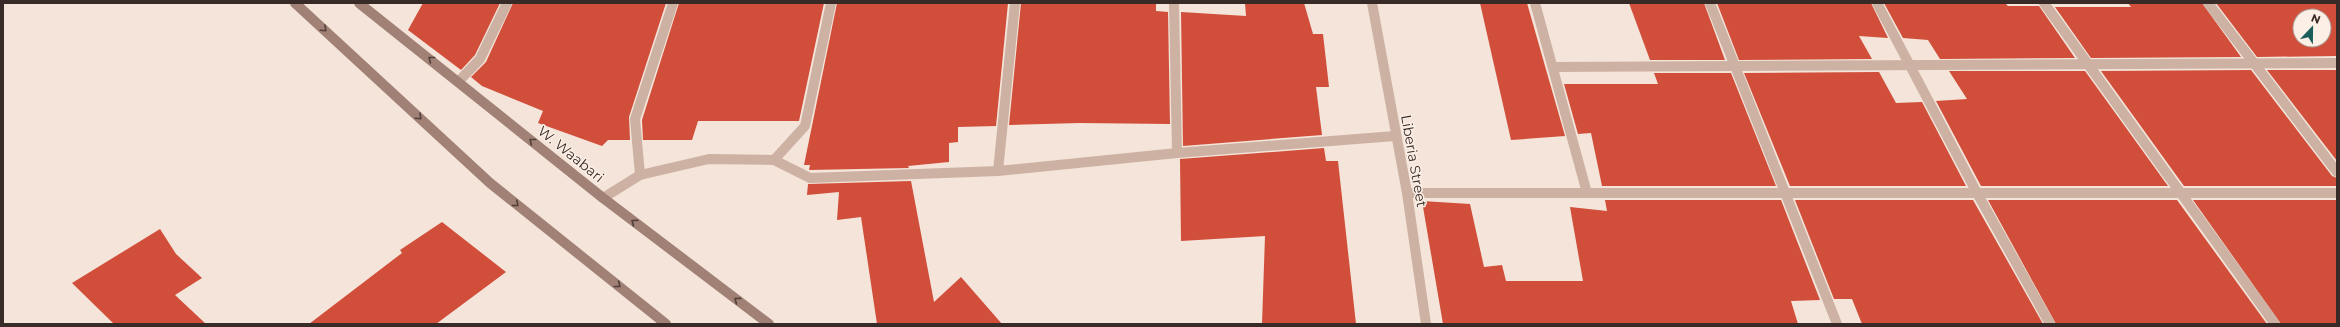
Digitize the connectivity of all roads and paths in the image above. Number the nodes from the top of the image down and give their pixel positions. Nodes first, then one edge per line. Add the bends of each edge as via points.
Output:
1 (295, 3) edge
2 (359, 3) edge
3 (507, 3) edge
4 (672, 3) edge
5 (831, 3) edge
6 (1015, 3) edge
7 (1174, 3) edge
8 (1372, 3) edge
9 (1535, 3) edge
10 (1710, 3) edge
11 (1876, 3) edge
12 (2044, 3) edge
13 (2208, 3) edge
14 (2337, 63) edge
15 (2257, 64) junction
16 (2089, 65) junction
17 (1911, 66) junction
18 (1553, 68) junction
19 (1736, 68) junction
20 (459, 81) junction
21 (1395, 136) junction
22 (1177, 153) junction
23 (774, 160) junction
24 (998, 171) junction
25 (2337, 172) edge
26 (640, 175) junction
27 (2182, 192) junction
28 (1407, 193) junction
29 (1587, 193) junction
30 (1784, 193) junction
31 (1977, 193) junction
32 (2337, 193) edge
33 (603, 198) junction
34 (666, 324) edge
35 (769, 324) edge
36 (1426, 324) edge
37 (1837, 324) edge
38 (2050, 324) edge
39 (2275, 324) edge

1 -> 34 main road via 490,183
20 -> 2 main road, W. Waabari
3 - 20 street via 480,59
4 - 26 street via 635,119
5 - 23 street via 806,126
6 - 24 street
7 - 22 street
8 - 21 street, Liberia Street
9 - 18 street
10 - 19 street
11 - 17 street
12 - 16 street
13 - 15 street
14 - 15 street
15 - 16 street
15 - 25 street
16 - 17 street
16 - 27 street
17 - 19 street
17 - 31 street
18 - 19 street
18 - 29 street
19 - 30 street
33 -> 20 main road, W. Waabari
21 - 22 street
21 - 28 street, Liberia Street
22 - 24 street
23 - 24 street via 810,178
23 - 26 street via 709,160
26 - 33 street
27 - 31 street
27 - 32 street
27 - 39 street
28 - 29 street
28 - 36 street, Liberia Street
29 - 30 street
30 - 31 street
30 - 37 street
31 - 38 street
35 -> 33 main road, W. Waabari

